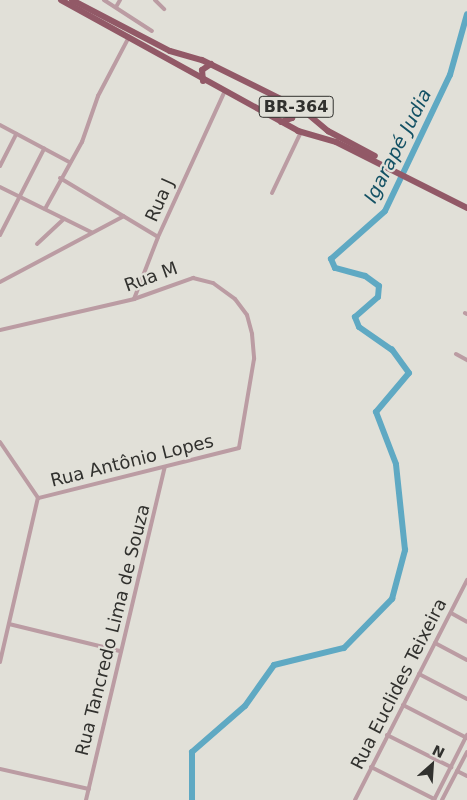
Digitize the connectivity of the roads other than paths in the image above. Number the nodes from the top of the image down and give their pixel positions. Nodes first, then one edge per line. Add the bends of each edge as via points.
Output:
1 (61, 0) edge
2 (72, 0) edge
3 (104, 0) edge
4 (120, 0) edge
5 (154, 0) edge
6 (116, 7) junction
7 (164, 9) dead end
8 (152, 31) dead end
9 (130, 35) junction
10 (211, 64) junction
11 (204, 83) junction
12 (224, 93) junction
13 (291, 104) junction
14 (280, 122) junction
15 (0, 125) edge
16 (301, 132) junction
17 (16, 134) junction
18 (44, 149) junction
19 (374, 158) junction
20 (69, 162) junction
21 (0, 166) edge
22 (60, 178) junction
23 (421, 182) junction
24 (0, 187) edge
25 (272, 193) dead end
26 (20, 197) junction
27 (467, 204) edge
28 (467, 208) edge
29 (45, 209) junction
30 (124, 216) junction
31 (64, 219) junction
32 (91, 232) junction
33 (0, 235) edge
34 (158, 237) junction
35 (36, 244) dead end
36 (0, 282) edge
37 (134, 299) junction
38 (0, 330) edge
39 (456, 354) dead end
40 (467, 360) edge
41 (0, 442) edge
42 (231, 450) joint
43 (164, 467) junction
44 (38, 498) junction
45 (467, 581) edge
46 (450, 613) junction
47 (467, 622) edge
48 (9, 624) junction
49 (435, 643) junction
50 (120, 651) junction
51 (467, 660) edge
52 (0, 662) edge
53 (419, 674) junction
54 (467, 699) edge
55 (403, 705) junction
56 (387, 735) junction
57 (467, 737) edge
58 (467, 752) edge
59 (371, 767) junction
60 (451, 767) junction
61 (0, 769) edge
62 (457, 771) junction
63 (467, 776) edge
64 (89, 789) junction
65 (355, 799) edge
66 (434, 799) edge
67 (86, 800) edge
68 (362, 800) edge
69 (442, 800) edge

1 - 9 highway, BR-364
2 - 10 highway, BR-364 via 170,51
3 - 6 street
4 - 6 street
5 - 7 street
6 - 8 street
9 - 11 highway, BR-364 via 168,56
9 - 20 street
10 - 11 highway via 200,75
10 - 13 highway, BR-364
11 - 12 highway, BR-364
12 - 14 highway, BR-364
12 - 34 street, Rua J
13 - 14 highway via 292,118
13 - 19 highway, BR-364 via 328,132
14 - 16 highway, BR-364
15 - 17 street
16 - 19 highway, BR-364 via 326,138
16 - 25 street
17 - 18 street
17 - 21 street
18 - 20 street
18 - 26 street
19 - 23 highway, BR-364
20 - 22 street
22 - 29 street
22 - 30 street
23 - 27 highway, BR-364
23 - 28 highway, BR-364
24 - 26 street
26 - 29 street
26 - 33 street
29 - 31 street
30 - 32 street, Rua J
30 - 34 street, Rua J
31 - 32 street
31 - 35 street
32 - 36 street, Rua J
34 - 37 street
37 - 38 street, Rua M
37 - 42 street, Rua M via 193,278 213,283 242,307 254,359 239,448
39 - 40 street
41 - 44 street
42 - 43 street, Rua Antônio Lopes
43 - 44 street, Rua Antônio Lopes
43 - 50 street, Rua Tancredo Lima de Souza
44 - 48 street
45 - 46 street, Rua Euclides Teixeira
46 - 47 street
46 - 49 street, Rua Euclides Teixeira
48 - 50 street
48 - 52 street
49 - 51 street
49 - 53 street, Rua Euclides Teixeira
50 - 64 street, Rua Tancredo Lima de Souza
53 - 54 street
53 - 55 street, Rua Euclides Teixeira
55 - 56 street, Rua Euclides Teixeira
55 - 57 street
56 - 59 street, Rua Euclides Teixeira
56 - 60 street
57 - 60 street
58 - 62 street
59 - 65 street, Rua Euclides Teixeira
59 - 66 street
60 - 66 street
61 - 64 street
62 - 63 street
62 - 69 street
64 - 67 street, Rua Tancredo Lima de Souza
65 - 68 street

